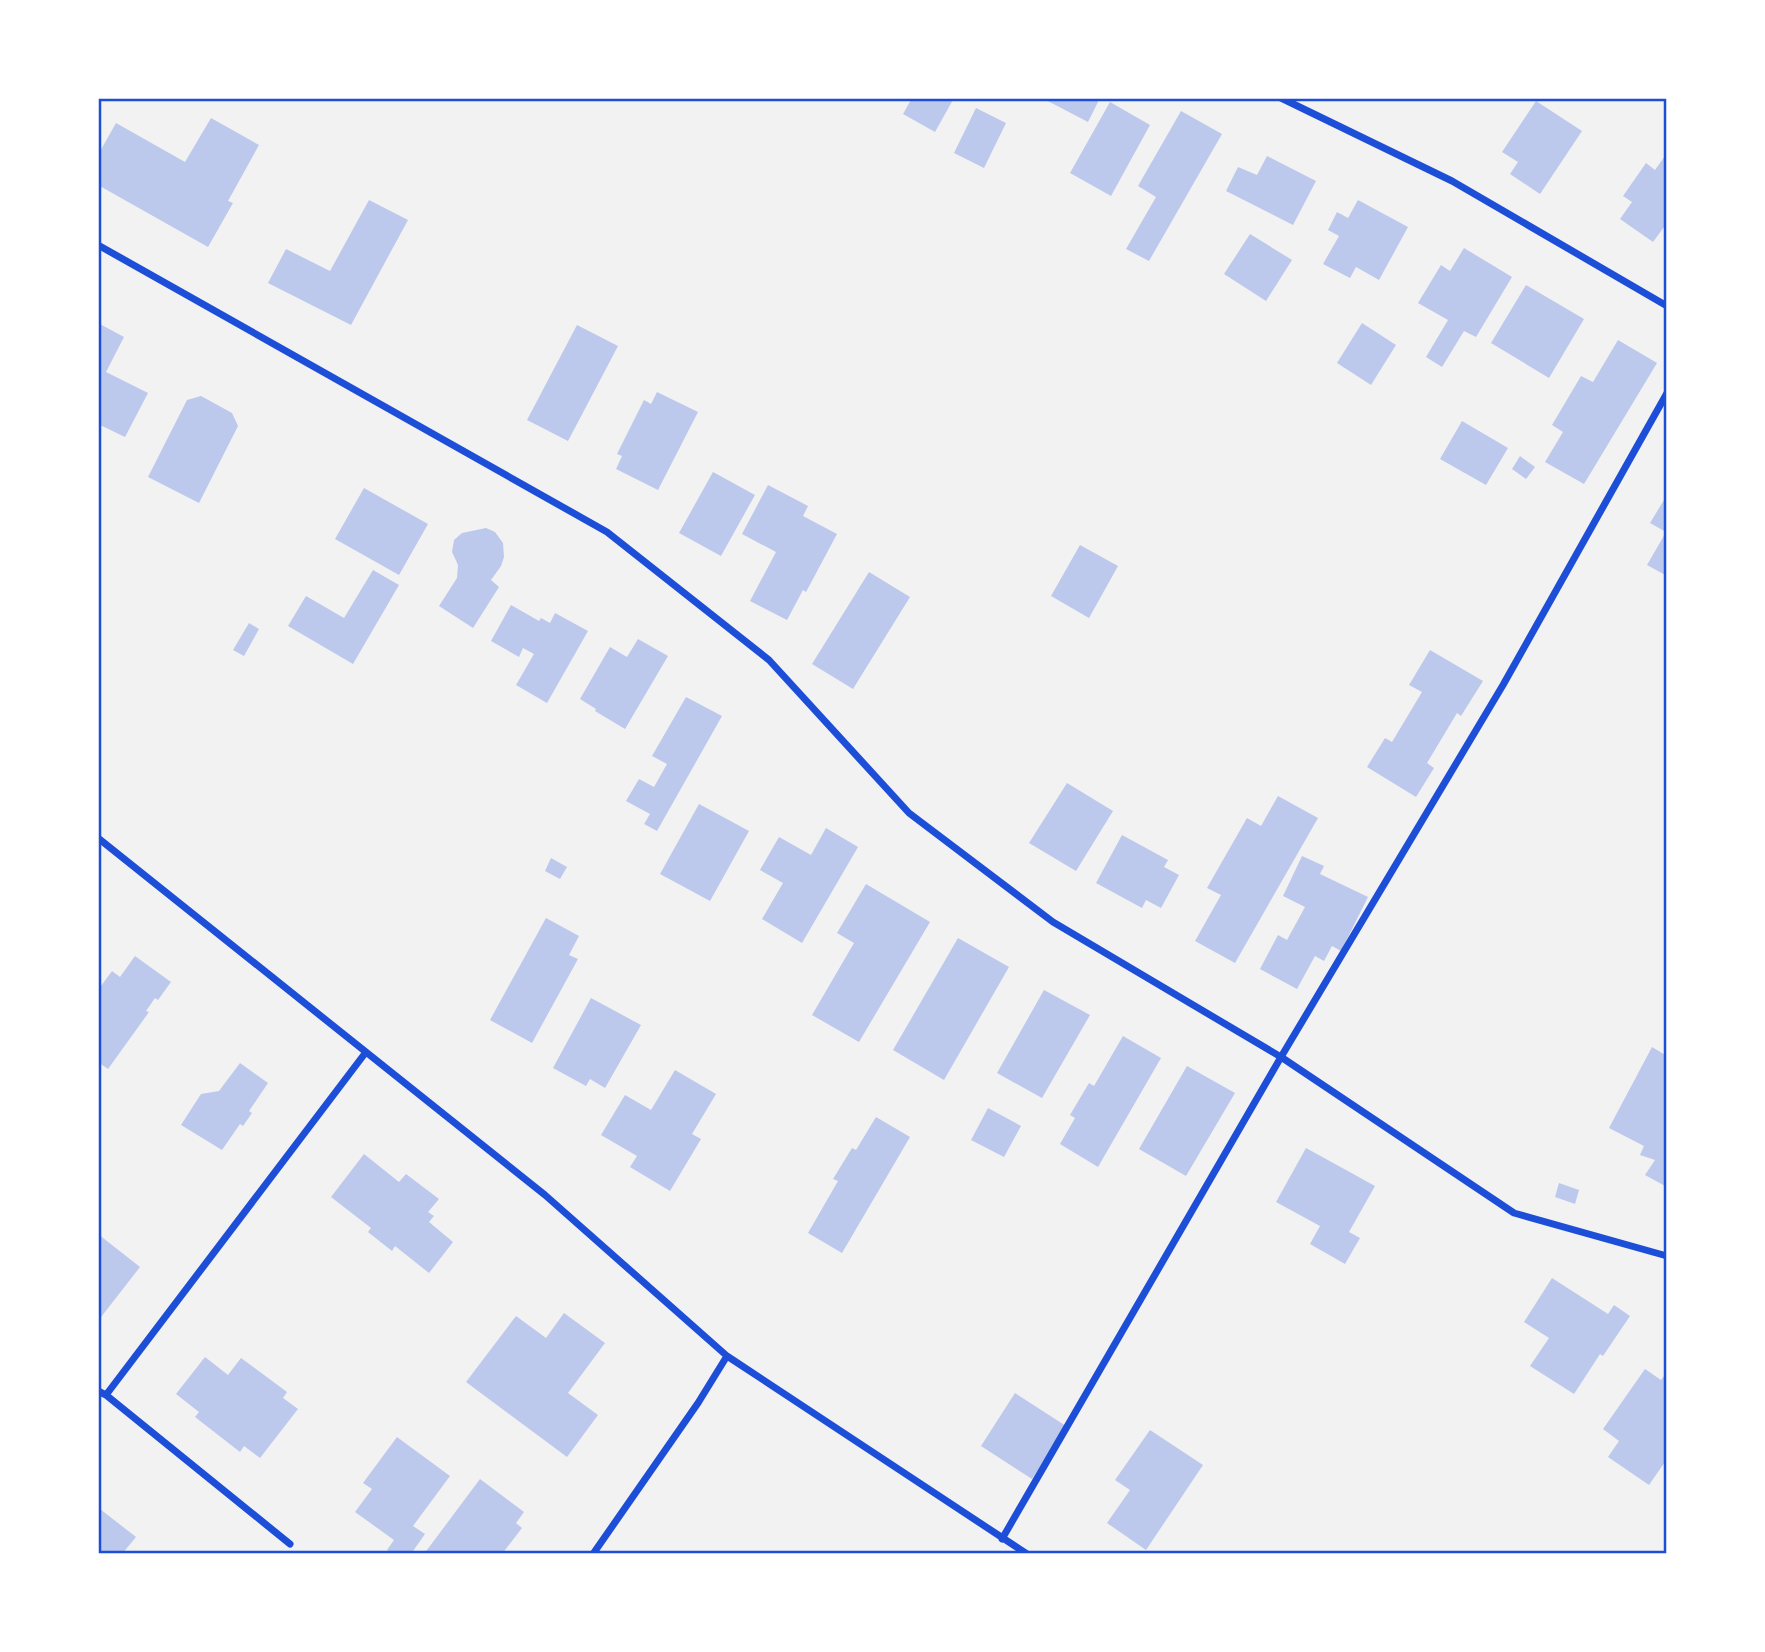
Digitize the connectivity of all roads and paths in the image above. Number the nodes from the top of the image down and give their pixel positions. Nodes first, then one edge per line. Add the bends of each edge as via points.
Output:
1 (1281, 98) edge
2 (98, 245) edge
3 (1667, 306) edge
4 (1667, 393) edge
5 (98, 838) edge
6 (366, 1052) junction
7 (1281, 1057) junction
8 (1667, 1256) edge
9 (727, 1356) junction
10 (102, 1393) edge
11 (1002, 1539) junction
12 (290, 1544) dead end
13 (593, 1554) edge
14 (1027, 1554) edge

1 - 3 street via 1452,181
2 - 7 street via 607,531 769,660 909,813 1052,922
4 - 7 street via 1503,685
5 - 6 street
6 - 9 street via 545,1195
6 - 10 street
7 - 8 street via 1514,1213
7 - 11 street
9 - 11 street
9 - 13 street
10 - 12 street
11 - 14 street

